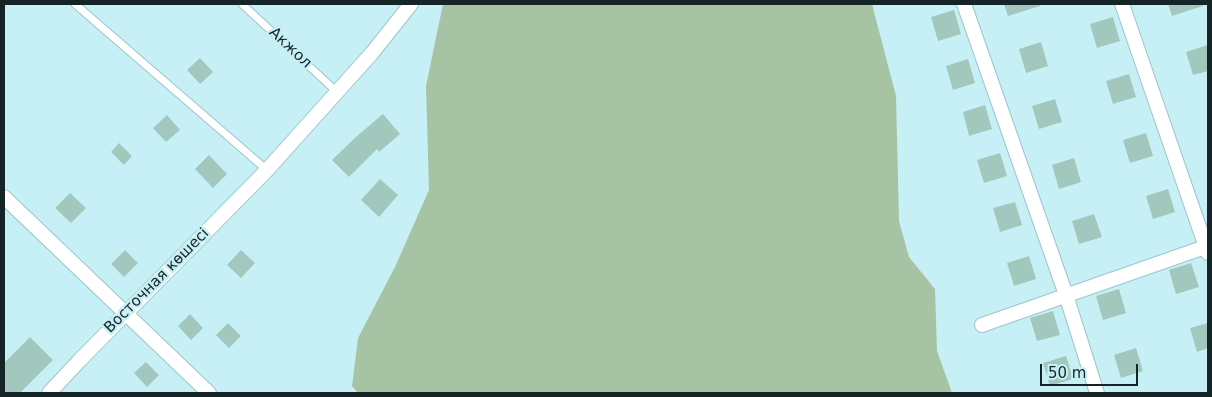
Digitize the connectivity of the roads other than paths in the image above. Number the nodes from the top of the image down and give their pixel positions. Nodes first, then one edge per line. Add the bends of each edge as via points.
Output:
1 (75, 4) edge
2 (242, 4) edge
3 (411, 4) edge
4 (964, 4) edge
5 (1122, 4) edge
6 (337, 92) junction
7 (266, 170) junction
8 (4, 198) edge
9 (1207, 248) edge
10 (1066, 295) junction
11 (126, 314) junction
12 (982, 325) dead end
13 (49, 393) edge
14 (209, 393) edge
15 (1097, 393) edge

1 - 7 lane
2 - 6 lane, Акжол
3 - 6 street, Восточная көшесі
4 - 10 street
5 - 9 street
6 - 7 street, Восточная көшесі
7 - 11 street, Восточная көшесі
8 - 11 street
9 - 10 street
10 - 12 street
10 - 15 street
11 - 13 street, Восточная көшесі
11 - 14 street

